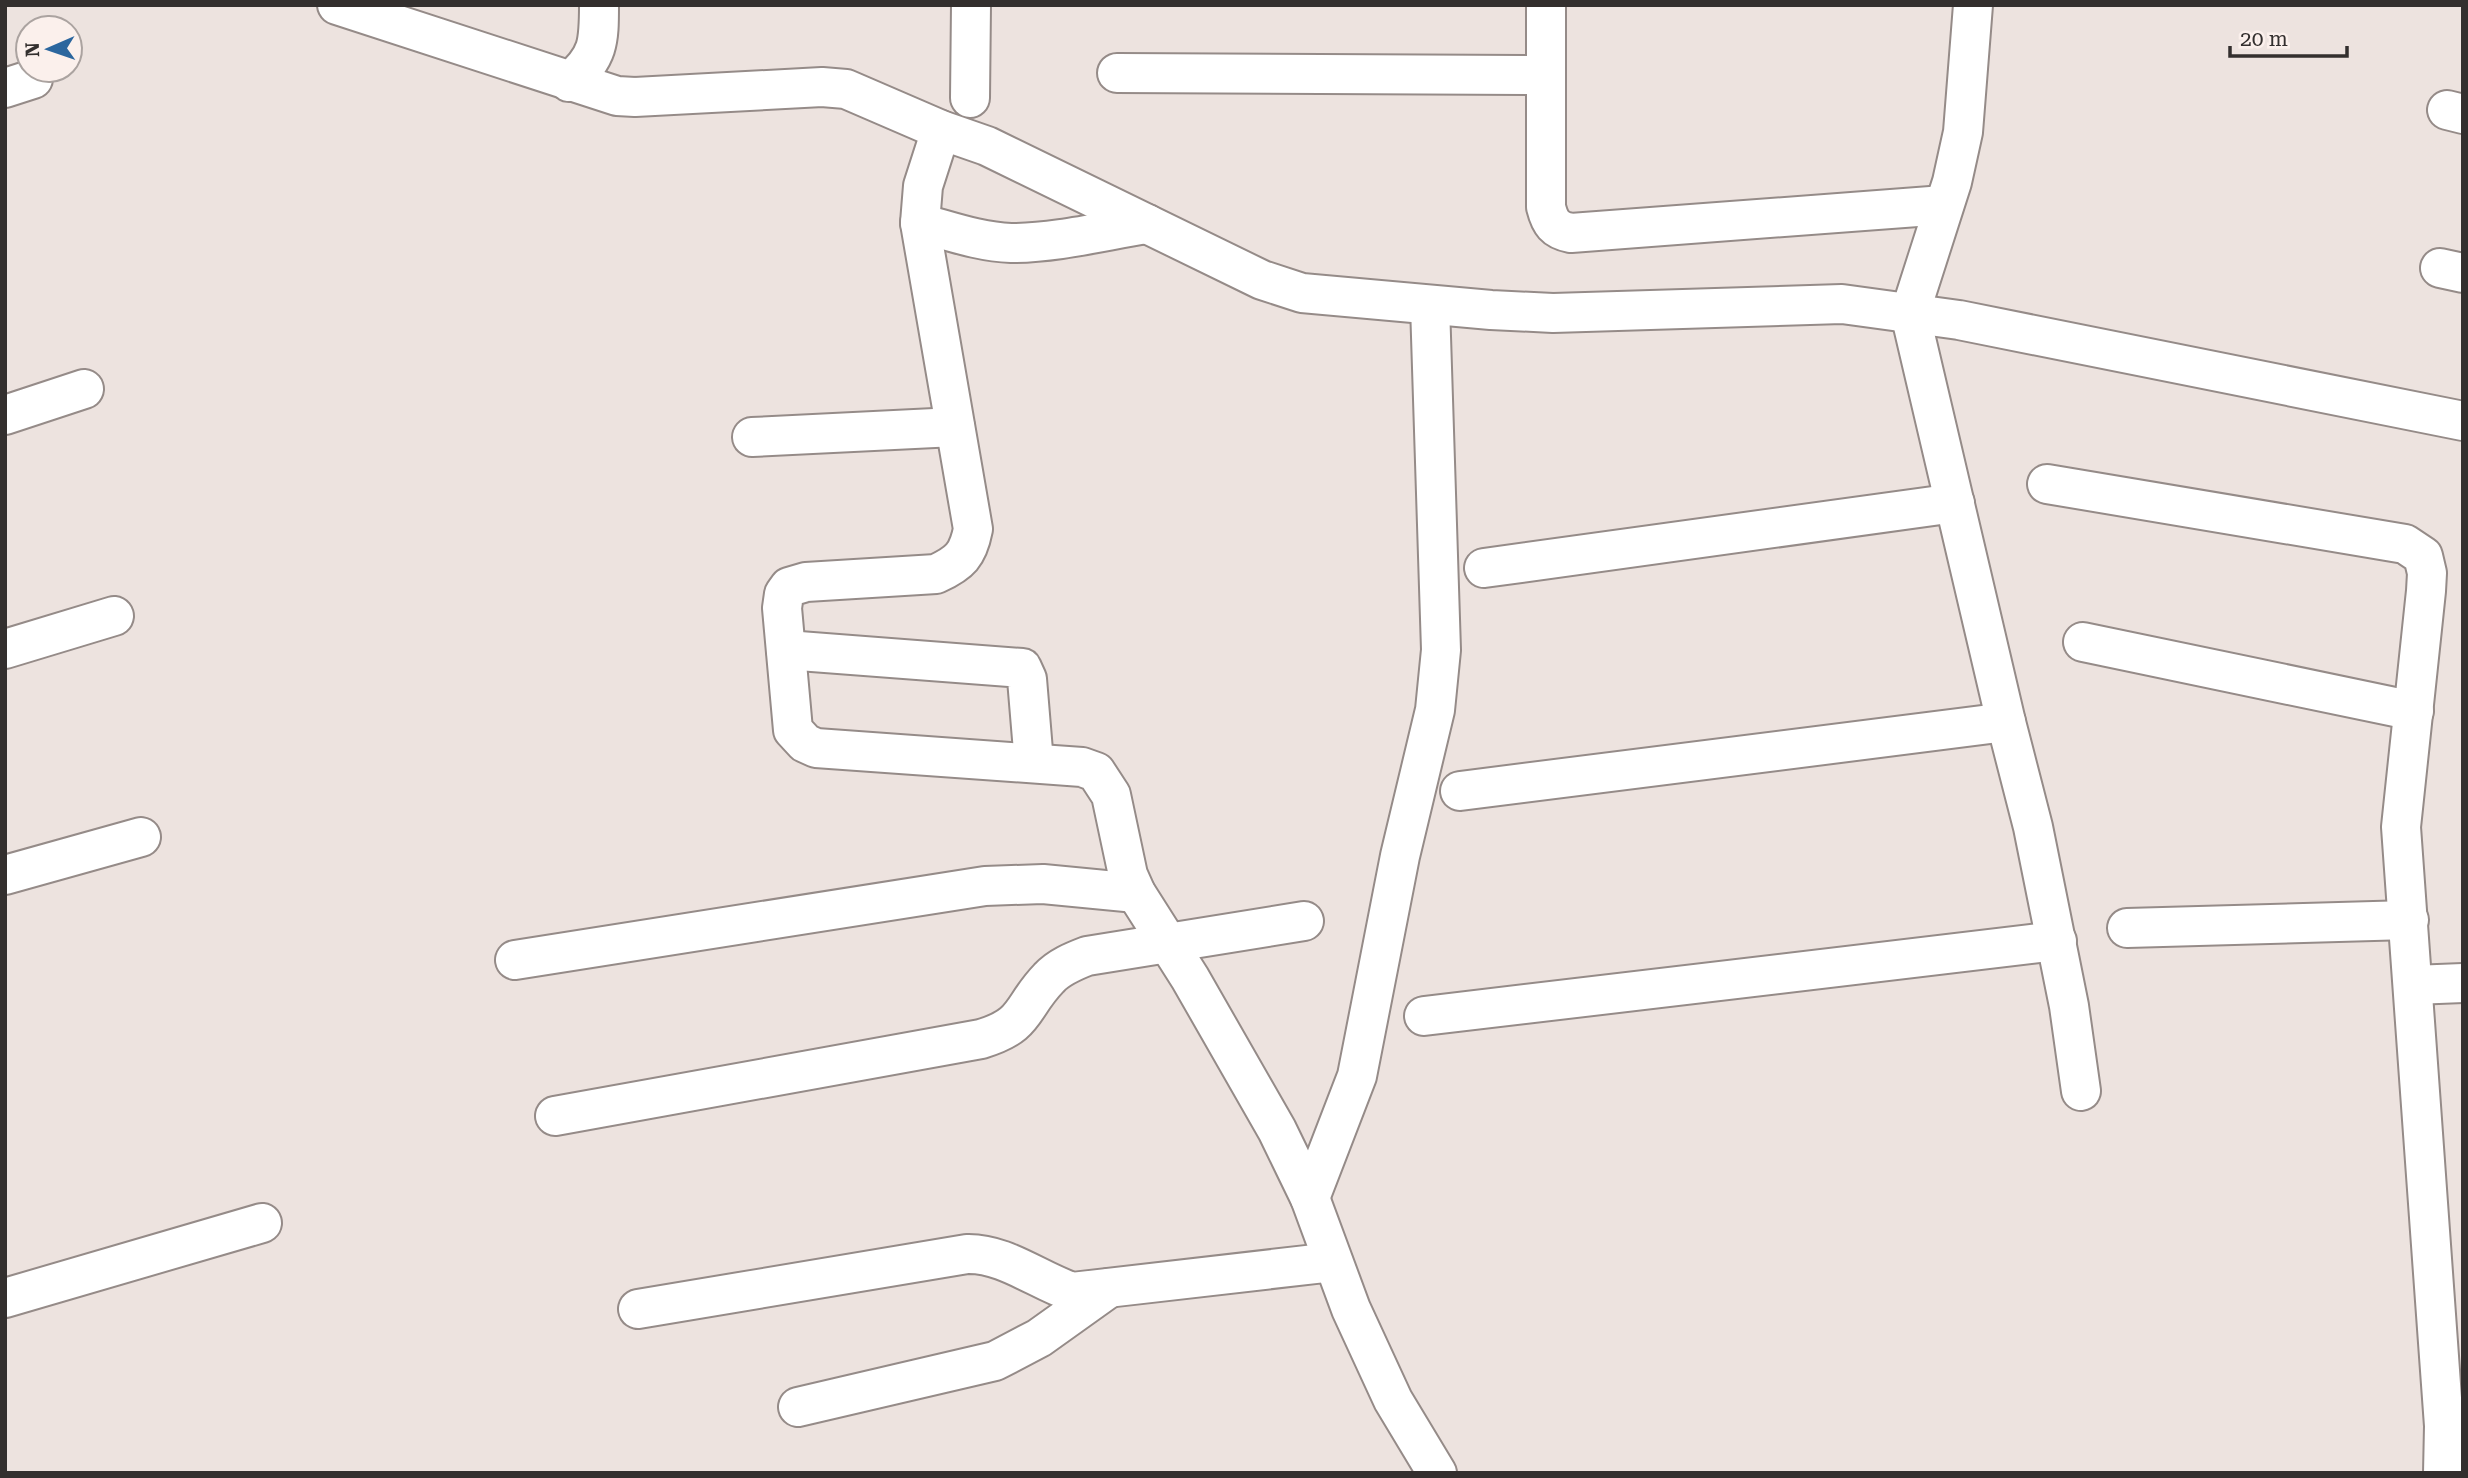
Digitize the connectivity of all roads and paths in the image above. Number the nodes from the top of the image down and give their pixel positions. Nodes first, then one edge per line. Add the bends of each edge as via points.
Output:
1 (337, 5) edge
2 (598, 5) edge
3 (971, 5) edge
4 (1546, 5) edge
5 (1973, 5) edge
6 (1118, 73) dead end
7 (1546, 75) junction
8 (569, 82) junction
9 (970, 98) dead end
10 (941, 131) junction
11 (1944, 205) junction
12 (920, 223) junction
13 (1147, 224) junction
14 (1430, 305) junction
15 (1910, 313) junction
16 (84, 390) dead end
17 (5, 415) edge
18 (2463, 421) edge
19 (955, 427) junction
20 (752, 437) dead end
21 (2047, 484) dead end
22 (1955, 503) junction
23 (1484, 568) dead end
24 (114, 616) dead end
25 (2083, 642) dead end
26 (5, 649) edge
27 (786, 650) junction
28 (2414, 711) junction
29 (2006, 722) junction
30 (1034, 763) junction
31 (1460, 791) dead end
32 (141, 837) dead end
33 (5, 874) edge
34 (1136, 893) junction
35 (2409, 920) junction
36 (1304, 921) dead end
37 (2127, 928) dead end
38 (2057, 940) junction
39 (1167, 942) junction
40 (515, 960) dead end
41 (2463, 983) edge
42 (2413, 985) junction
43 (1424, 1016) dead end
44 (2081, 1091) dead end
45 (555, 1116) dead end
46 (1310, 1198) junction
47 (262, 1223) dead end
48 (2447, 1256) edge
49 (1333, 1262) junction
50 (1109, 1288) junction
51 (5, 1298) edge
52 (638, 1309) dead end
53 (798, 1406) dead end
54 (1437, 1473) edge
55 (2443, 1473) edge

1 - 8 street
2 - 8 street via 595,54 586,69
3 - 9 street
4 - 7 street
5 - 11 street via 1963,132
6 - 7 street
7 - 11 street via 1546,207 1552,225 1560,231
8 - 10 street via 626,97 836,87
10 - 12 street via 923,186
10 - 13 street via 987,146
11 - 15 street
12 - 13 street via 1010,243
12 - 19 street
13 - 14 street via 1262,280 1302,293
14 - 15 street via 1553,313 1842,304
14 - 46 street via 1441,650 1435,710 1400,856 1357,1076
15 - 18 street
15 - 22 street
16 - 17 street
19 - 20 street
19 - 27 street via 973,529 963,558 936,574 789,587 782,608
21 - 28 street via 2405,544 2423,556 2427,573
22 - 23 street
22 - 29 street
24 - 26 street
25 - 28 street
27 - 30 street via 793,730 804,743 816,748
27 - 30 street via 1023,668
28 - 35 street via 2401,827
29 - 31 street
29 - 38 street
30 - 34 street via 1082,766 1104,781
32 - 33 street
34 - 39 street
34 - 40 street via 1043,884 985,886
35 - 37 street
35 - 42 street
36 - 39 street
38 - 43 street
38 - 44 street
39 - 45 street via 1087,956 1064,965 1016,1023 981,1039
39 - 46 street via 1277,1130
41 - 42 street
42 - 48 street
46 - 49 street
47 - 51 street
48 - 55 street
49 - 50 street
49 - 54 street via 1394,1400
50 - 52 street via 1072,1292 993,1256 967,1254
50 - 53 street via 1039,1338 995,1361

